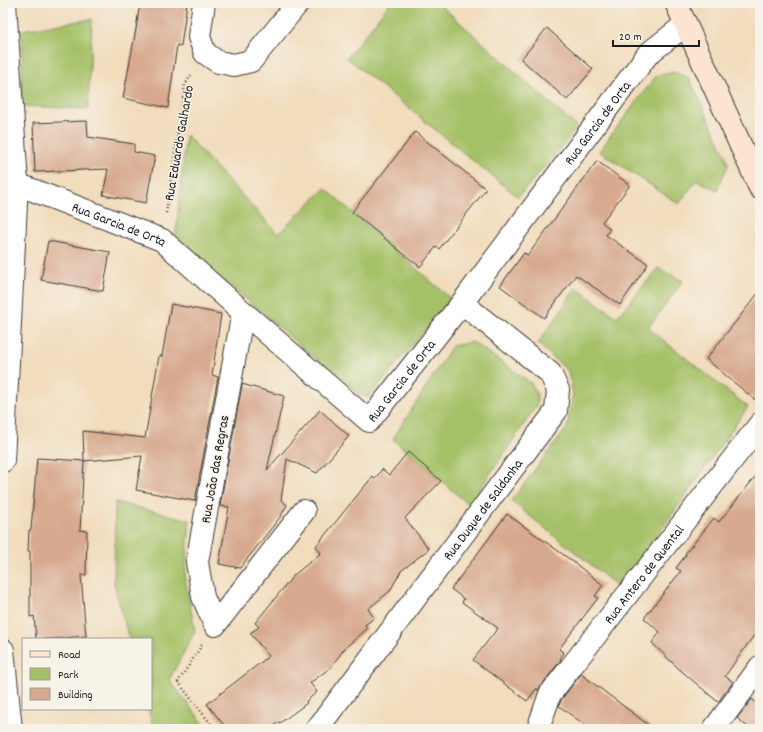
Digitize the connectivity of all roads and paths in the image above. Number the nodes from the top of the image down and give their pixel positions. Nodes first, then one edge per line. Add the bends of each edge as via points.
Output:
1 (5, 3) edge
2 (204, 3) edge
3 (298, 3) edge
4 (676, 3) edge
5 (686, 24) junction
6 (205, 53) junction
7 (17, 184) junction
8 (760, 188) edge
9 (162, 240) junction
10 (462, 303) junction
11 (243, 312) junction
12 (760, 424) edge
13 (3, 461) edge
14 (304, 511) dead end
15 (215, 625) junction
16 (3, 650) edge
17 (760, 667) edge
18 (11, 729) edge
19 (215, 729) edge
20 (317, 729) edge
21 (538, 729) edge
22 (714, 729) edge

1 - 7 street
2 - 6 street via 199,37
3 - 6 street via 251,61 234,65 218,62
4 - 5 street
5 - 8 street
5 - 10 street, Rua Garcia de Orta via 648,54
6 - 9 path, Rua Eduardo Galhardo via 185,85
7 - 9 street, Rua Garcia de Orta
7 - 13 street
9 - 11 street, Rua Garcia de Orta
10 - 11 street, Rua Garcia de Orta via 369,421
10 - 20 street, Rua Duque de Saldanha via 550,373 558,390 556,411
11 - 15 street, Rua João das Regras via 197,562 203,597
12 - 21 street, Rua Antero de Quental via 550,694
14 - 15 street
15 - 19 path via 178,682
16 - 18 street
17 - 22 street

